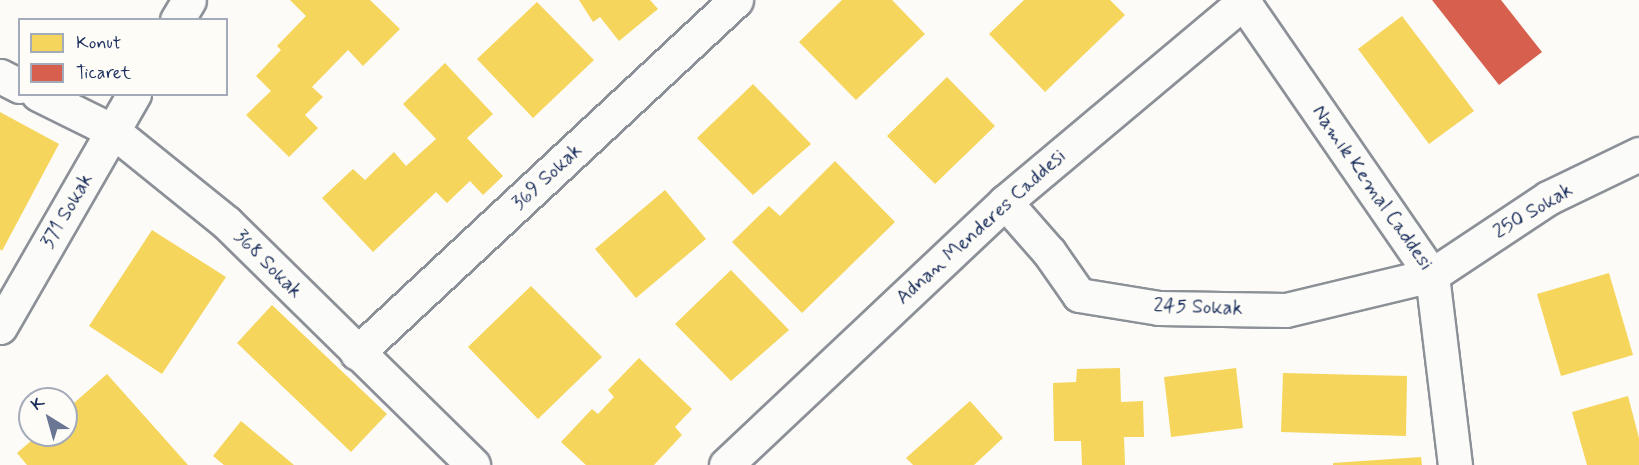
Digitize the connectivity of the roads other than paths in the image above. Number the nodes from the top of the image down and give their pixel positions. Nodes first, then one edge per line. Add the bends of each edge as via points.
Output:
1 (189, 0) edge
2 (736, 0) edge
3 (1244, 1) edge
4 (178, 18) edge
5 (0, 76) edge
6 (18, 85) edge
7 (42, 96) edge
8 (133, 96) edge
9 (113, 131) junction
10 (1639, 154) edge
11 (1005, 202) junction
12 (1432, 275) junction
13 (0, 327) edge
14 (357, 353) junction
15 (473, 465) edge
16 (726, 465) edge
17 (1455, 465) edge

1 - 4 street
2 - 14 street, 369 Sokak
3 - 11 street, Adnan Menderes Caddesi
3 - 12 street, Namık Kemal Caddesi
5 - 6 street
7 - 9 street, 368 Sokak
8 - 9 street, 371 Sokak
9 - 13 street, 371 Sokak
9 - 14 street, 368 Sokak via 227,223
10 - 12 street, 250 Sokak via 1548,198
11 - 12 street, 245 Sokak via 1080,295 1159,308 1286,310
11 - 16 street, Adnan Menderes Caddesi
12 - 17 street, Namık Kemal Caddesi
14 - 15 street, 368 Sokak

